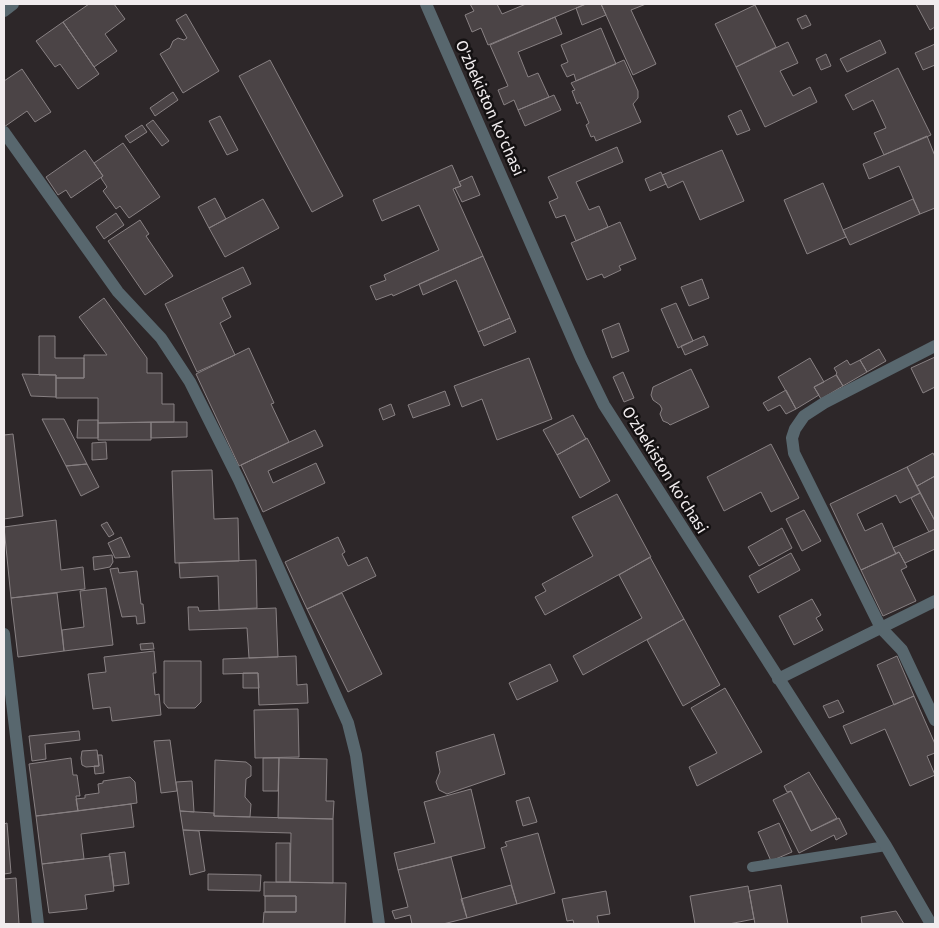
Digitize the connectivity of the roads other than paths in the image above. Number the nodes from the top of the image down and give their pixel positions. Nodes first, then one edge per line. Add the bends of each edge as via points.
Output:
1 (13, 4) edge
2 (426, 4) edge
3 (4, 11) edge
4 (4, 132) edge
5 (935, 346) edge
6 (935, 601) edge
7 (881, 628) junction
8 (4, 634) edge
9 (778, 679) junction
10 (935, 720) edge
11 (886, 846) junction
12 (752, 867) dead end
13 (38, 924) edge
14 (379, 924) edge
15 (930, 924) edge

1 - 3 street
2 - 9 street, O'zbekiston ko'chasi via 604,404
4 - 14 street via 118,292 166,345 190,382 239,480 348,723 356,755
5 - 7 street via 824,403 804,416 792,438 794,453
6 - 7 street
7 - 9 street
7 - 10 street via 902,650
8 - 13 street
9 - 11 street, O'zbekiston ko'chasi
11 - 12 lane
11 - 15 street, O'zbekiston ko'chasi

